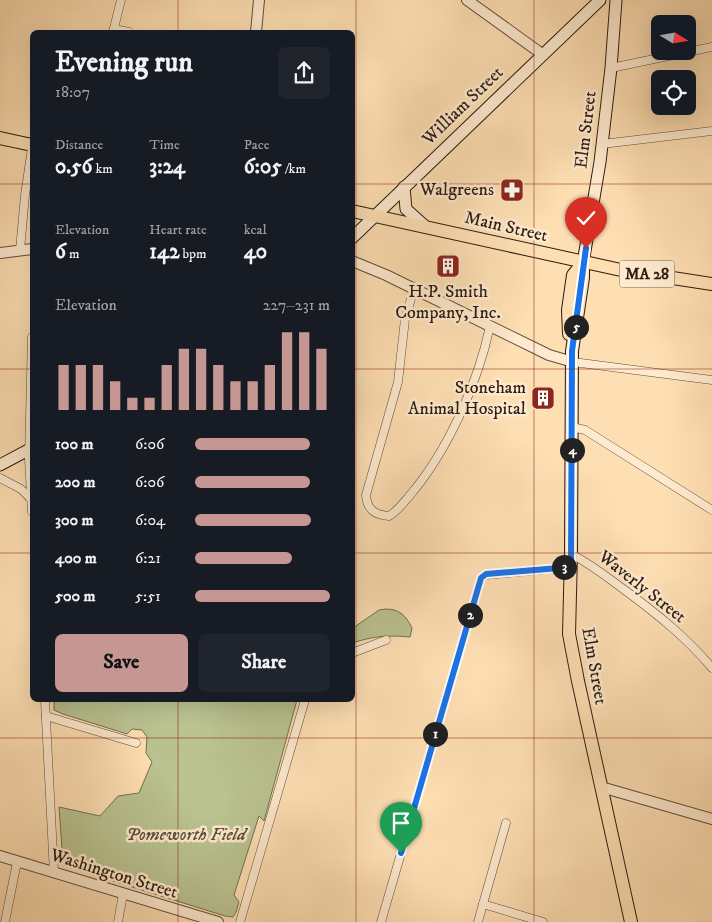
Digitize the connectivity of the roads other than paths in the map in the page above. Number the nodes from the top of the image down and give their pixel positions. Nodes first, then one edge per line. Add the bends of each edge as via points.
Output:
1 (121, 0) edge
2 (259, 0) edge
3 (467, 0) edge
4 (600, 0) edge
5 (616, 0) edge
6 (114, 30) edge
7 (256, 30) edge
8 (712, 47) edge
9 (542, 54) junction
10 (611, 68) junction
11 (712, 131) edge
12 (0, 138) edge
13 (602, 144) junction
14 (30, 146) edge
15 (30, 160) edge
16 (404, 187) junction
17 (355, 212) edge
18 (375, 216) junction
19 (426, 227) junction
20 (355, 235) edge
21 (30, 249) edge
22 (20, 250) junction
23 (0, 253) edge
24 (355, 262) edge
25 (583, 263) junction
26 (712, 284) edge
27 (414, 289) junction
28 (490, 326) junction
29 (573, 357) junction
30 (712, 380) edge
31 (572, 427) junction
32 (30, 450) edge
33 (0, 465) edge
34 (0, 478) edge
35 (30, 498) edge
36 (712, 510) edge
37 (571, 554) junction
38 (571, 567) junction
39 (386, 640) dead end
40 (355, 652) edge
41 (712, 668) edge
42 (45, 702) edge
43 (304, 702) edge
44 (46, 716) junction
45 (136, 743) dead end
46 (602, 788) junction
47 (712, 819) edge
48 (506, 823) dead end
49 (0, 856) edge
50 (17, 862) junction
51 (54, 873) junction
52 (123, 894) junction
53 (483, 904) junction
54 (5, 922) edge
55 (118, 922) edge
56 (218, 922) edge
57 (240, 922) edge
58 (381, 922) edge
59 (478, 922) edge
60 (544, 922) edge
61 (631, 922) edge

1 - 6 street
2 - 7 street
3 - 9 street
4 - 9 main road, William Street
5 - 10 main road, Elm Street
8 - 10 street
9 - 16 main road, William Street
10 - 13 main road, Elm Street
11 - 13 street
12 - 14 main road
13 - 25 main road, Elm Street
15 - 22 street
16 - 18 main road, William Street
16 - 19 main road via 406,209
17 - 18 main road, Main Street / MA 28
18 - 19 main road, Main Street / MA 28
18 - 20 main road, William Street
19 - 25 main road, Main Street / MA 28
21 - 22 street
22 - 23 street
24 - 27 street
25 - 26 main road, Main Street / MA 28
25 - 29 main road, Elm Street
27 - 28 street
27 - 28 street via 405,319 398,382 366,495 368,507 374,513 389,516 394,513 436,460 462,411
28 - 29 street via 549,355
29 - 30 street
29 - 31 main road, Elm Street
31 - 36 street via 584,430
31 - 37 main road, Elm Street
32 - 33 main road
34 - 35 street via 17,486
37 - 38 main road, Elm Street
37 - 41 street, Waverly Street via 662,618
38 - 46 main road, Elm Street via 569,634
38 - 58 street via 486,574 481,578
39 - 40 street
42 - 44 street
43 - 57 street
44 - 45 street
44 - 51 street
46 - 47 street
46 - 61 main road, Elm Street
48 - 53 street
49 - 50 street, Washington Street
50 - 51 street, Washington Street
50 - 54 street
51 - 52 street, Washington Street
52 - 55 street
52 - 56 street, Washington Street
53 - 59 street
53 - 60 street

